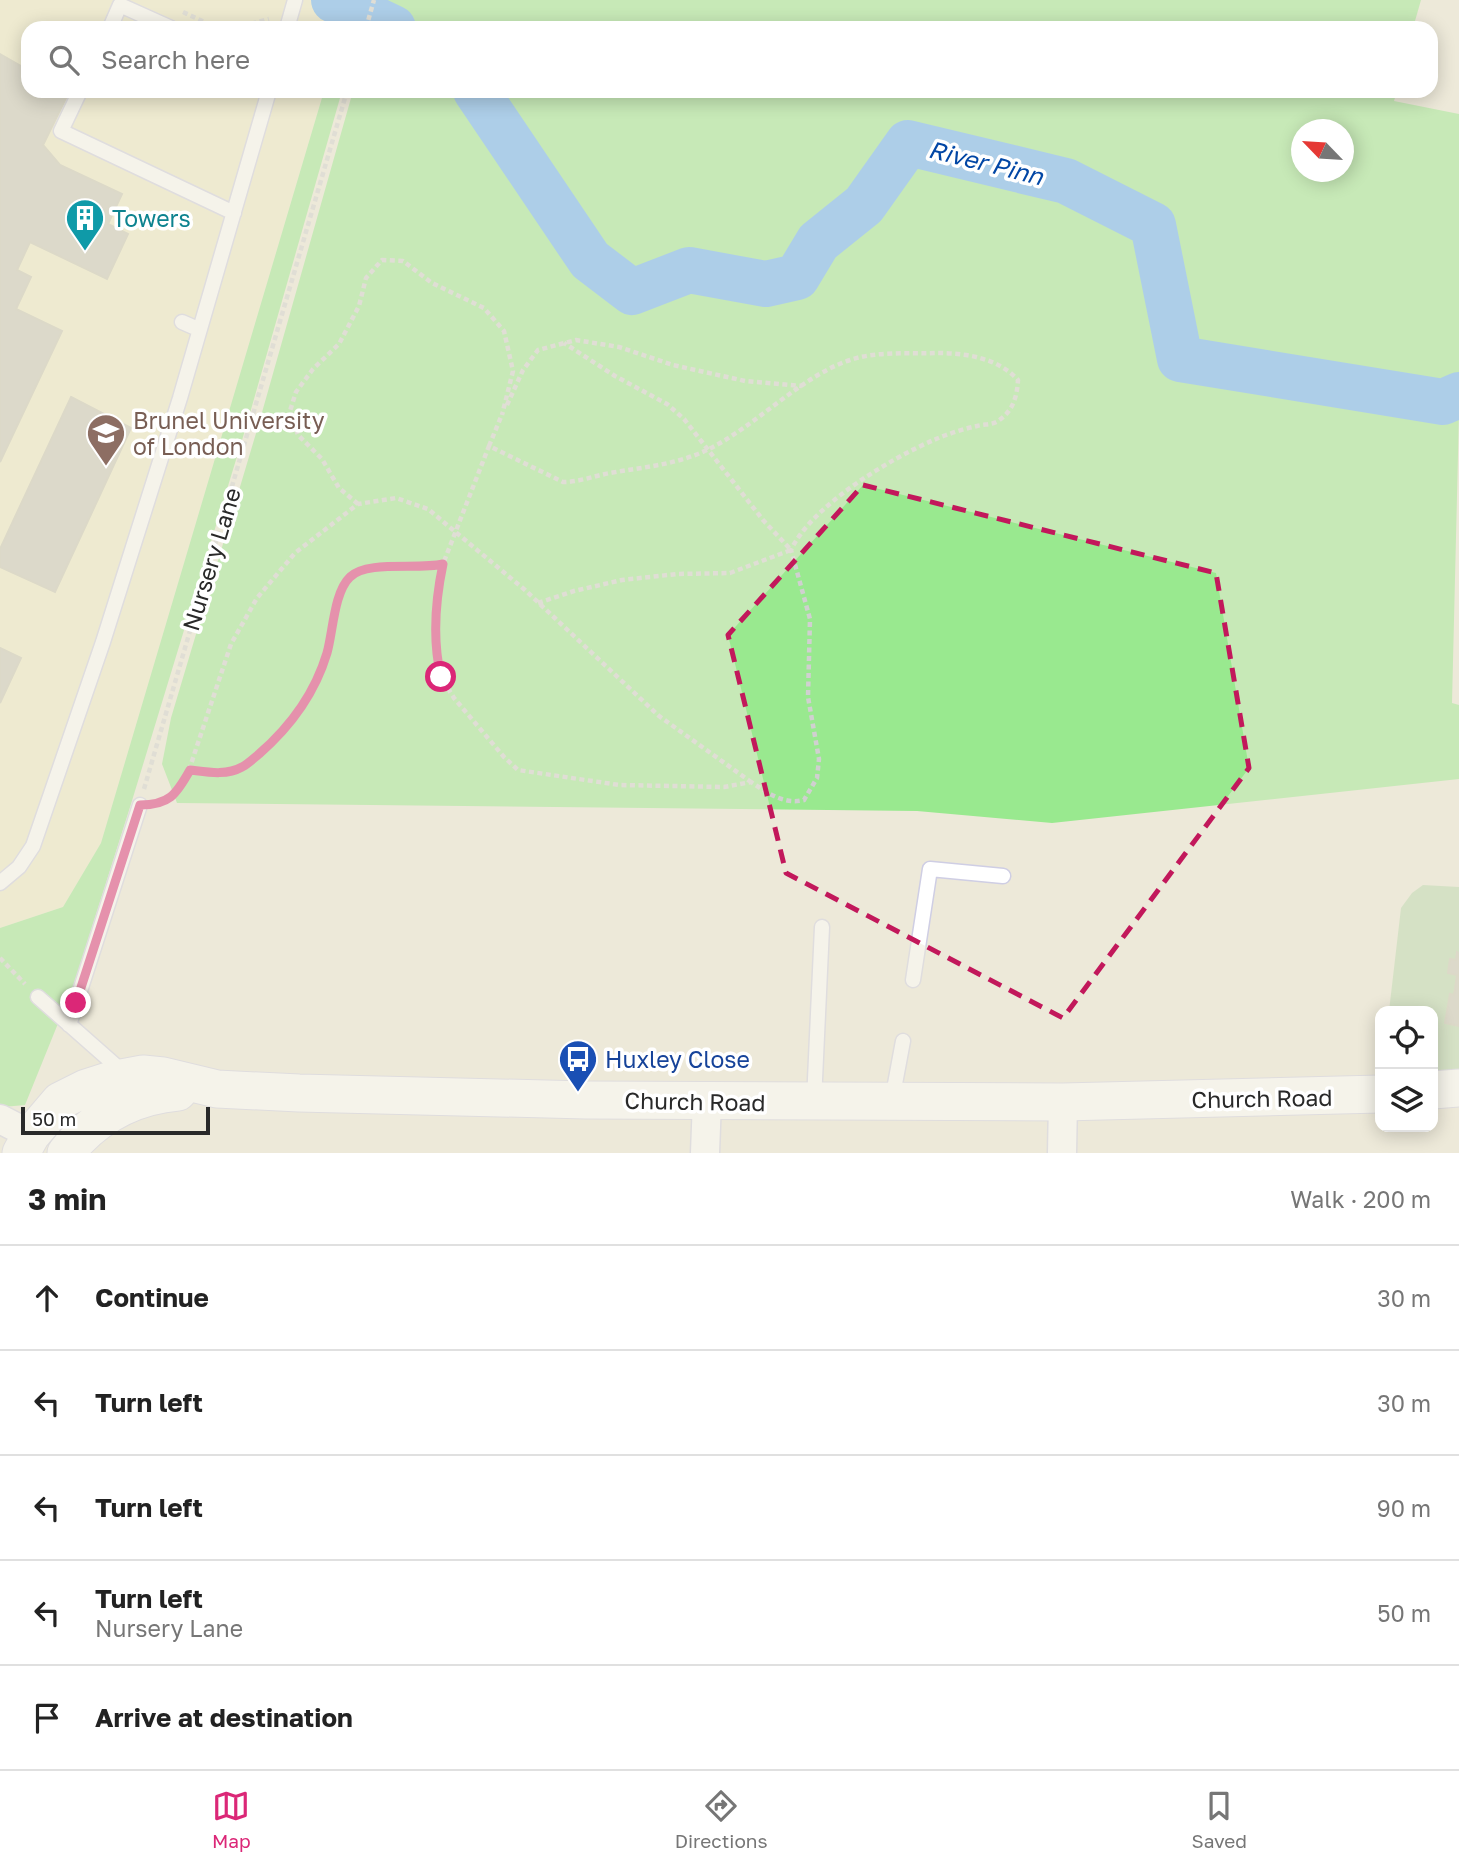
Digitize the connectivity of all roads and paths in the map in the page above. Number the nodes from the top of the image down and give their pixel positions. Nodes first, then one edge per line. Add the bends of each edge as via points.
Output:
1 (374, 0) edge
2 (288, 14) edge
3 (113, 21) edge
4 (155, 21) edge
5 (262, 21) edge
6 (368, 21) edge
7 (77, 98) edge
8 (267, 98) edge
9 (345, 98) edge
10 (234, 213) junction
11 (182, 322) dead end
12 (198, 329) junction
13 (564, 343) junction
14 (803, 386) junction
15 (502, 415) junction
16 (489, 446) junction
17 (709, 449) junction
18 (358, 504) junction
19 (456, 531) junction
20 (791, 550) junction
21 (443, 564) junction
22 (538, 603) junction
23 (190, 770) junction
24 (751, 782) junction
25 (140, 805) junction
26 (1003, 876) dead end
27 (0, 883) edge
28 (822, 927) dead end
29 (0, 958) edge
30 (913, 980) dead end
31 (38, 997) joint
32 (69, 1024) junction
33 (903, 1041) dead end
34 (129, 1077) junction
35 (1459, 1088) edge
36 (217, 1089) junction
37 (1438, 1090) edge
38 (1375, 1094) edge
39 (707, 1100) junction
40 (813, 1102) junction
41 (892, 1102) junction
42 (1063, 1102) junction
43 (25, 1140) edge
44 (66, 1153) edge
45 (705, 1153) edge
46 (1062, 1153) edge

1 - 6 path
2 - 5 path
3 - 4 lane via 120,5
7 - 10 lane via 61,131
8 - 10 lane
9 - 25 path, Nursery Lane
10 - 12 lane
11 - 12 lane
12 - 27 lane via 174,395 103,642 33,846 19,867
13 - 14 path via 576,340 619,347 745,382
13 - 15 path via 538,350
13 - 17 path via 667,404
14 - 17 path
14 - 20 path via 850,360 878,354 954,353 989,360 1018,380 1012,409 996,422 935,439 854,485 798,536
15 - 16 path
15 - 18 path via 513,371 504,331 484,308 432,283 403,261 382,260 366,278 359,306 339,344 296,391 290,411 298,435 322,459 339,488
16 - 17 path via 563,482 680,461
16 - 19 path
17 - 20 path
18 - 19 path via 396,498 428,509
18 - 23 path via 295,554 257,598 231,644
19 - 21 path
19 - 22 path
20 - 22 path via 730,573 622,580
20 - 24 path via 810,619 808,697 819,759 817,778 804,800 793,803
21 - 23 path via 364,568 349,577 326,654 298,713 242,767 219,774
21 - 24 path via 435,625 441,677 518,771 619,785 724,787
22 - 24 path via 659,716
23 - 25 path via 177,794 156,805
25 - 32 lane
26 - 30 lane via 930,869
28 - 40 lane
29 - 31 path
31 - 32 lane
32 - 34 lane
33 - 41 lane
34 - 36 street, Church Road via 163,1076
34 - 43 street, Church Road via 86,1088 60,1101
35 - 37 street
36 - 39 street, Church Road
36 - 44 street via 164,1094 120,1107
38 - 42 street, Church Road
39 - 40 street, Church Road
39 - 45 street
40 - 41 street, Church Road
41 - 42 street, Church Road
42 - 46 street

